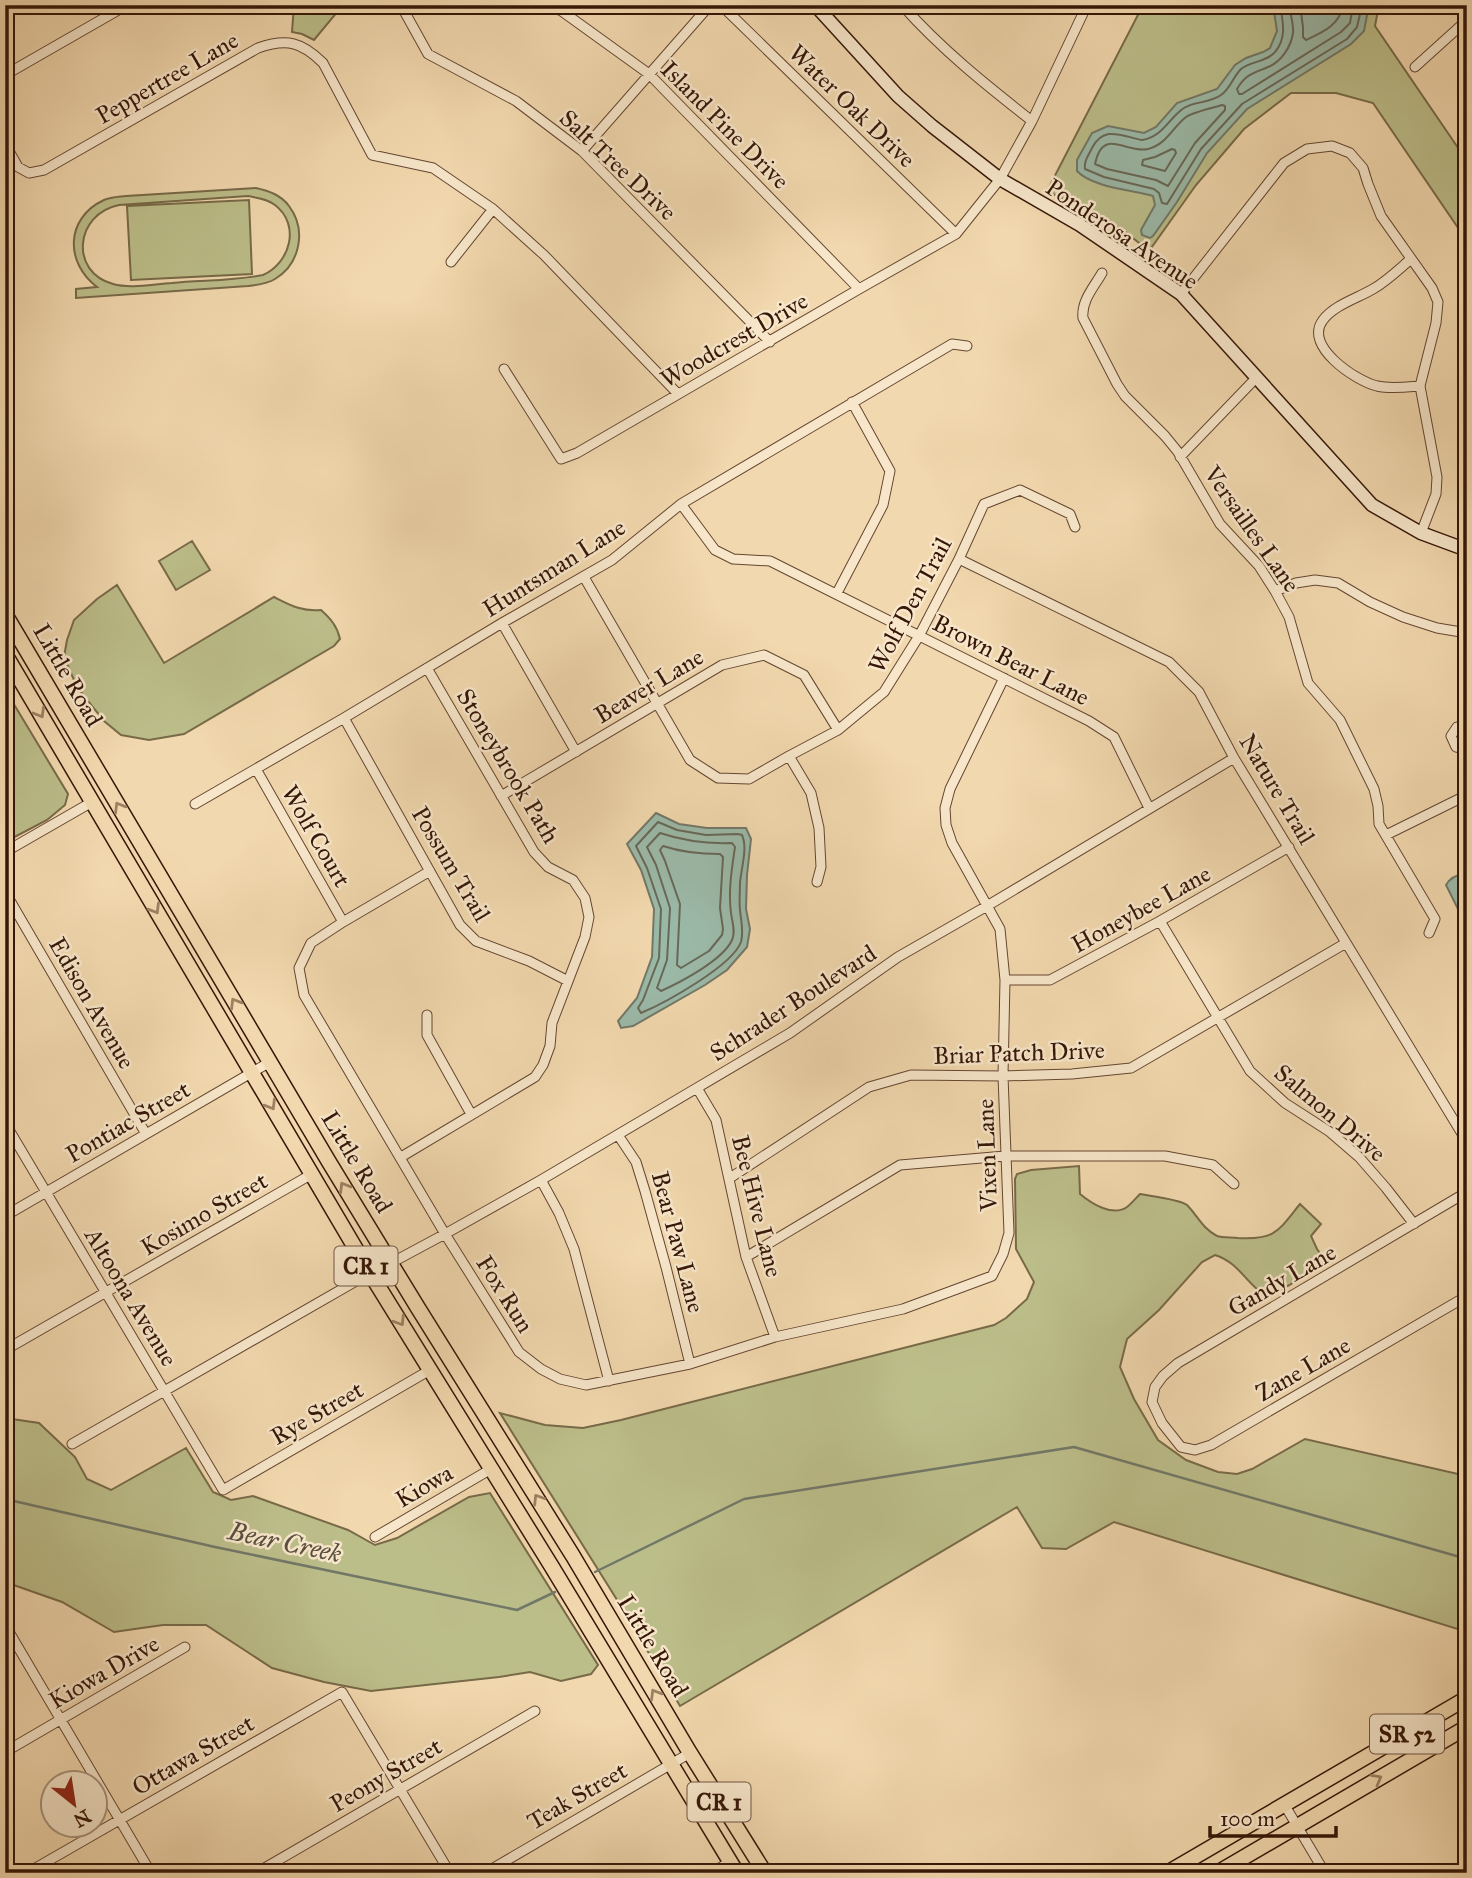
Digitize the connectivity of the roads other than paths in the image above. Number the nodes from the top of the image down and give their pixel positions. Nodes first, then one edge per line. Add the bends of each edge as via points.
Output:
1 (127, 5) edge
2 (406, 5) edge
3 (550, 5) edge
4 (710, 5) edge
5 (721, 5) edge
6 (815, 5) edge
7 (902, 5) edge
8 (1087, 5) edge
9 (1467, 20) edge
10 (1415, 67) dead end
11 (649, 74) junction
12 (5, 75) edge
13 (1032, 121) junction
14 (5, 144) edge
15 (582, 150) junction
16 (1000, 179) junction
17 (493, 209) junction
18 (956, 234) junction
19 (1411, 259) junction
20 (451, 262) dead end
21 (1102, 273) dead end
22 (859, 289) junction
23 (1181, 295) junction
24 (770, 342) junction
25 (967, 346) dead end
26 (504, 369) dead end
27 (1256, 377) junction
28 (1420, 386) junction
29 (678, 394) junction
30 (852, 402) junction
31 (1180, 457) junction
32 (681, 504) junction
33 (1075, 527) dead end
34 (1421, 533) junction
35 (1467, 550) edge
36 (959, 559) junction
37 (584, 577) junction
38 (1275, 592) junction
39 (837, 593) junction
40 (5, 614) edge
41 (502, 623) junction
42 (1467, 633) edge
43 (919, 636) junction
44 (5, 654) edge
45 (428, 668) junction
46 (1004, 678) junction
47 (657, 704) junction
48 (344, 718) junction
49 (1467, 726) edge
50 (838, 730) junction
51 (1465, 749) edge
52 (576, 752) junction
53 (789, 756) junction
54 (1234, 758) junction
55 (1467, 768) edge
56 (256, 769) junction
57 (1467, 795) edge
58 (501, 796) junction
59 (92, 802) junction
60 (195, 804) dead end
61 (1149, 808) junction
62 (1386, 835) junction
63 (1289, 847) junction
64 (5, 852) edge
65 (430, 871) junction
66 (817, 882) dead end
67 (5, 891) edge
68 (987, 906) junction
69 (1160, 921) junction
70 (343, 922) junction
71 (1429, 933) dead end
72 (1346, 943) junction
73 (1004, 980) junction
74 (568, 981) junction
75 (427, 1015) dead end
76 (1218, 1017) junction
77 (270, 1062) junction
78 (252, 1072) junction
79 (1003, 1076) junction
80 (696, 1088) junction
81 (471, 1114) junction
82 (5, 1123) edge
83 (146, 1134) junction
84 (618, 1135) junction
85 (1467, 1142) edge
86 (1005, 1156) junction
87 (401, 1157) junction
88 (312, 1174) junction
89 (730, 1178) junction
90 (541, 1180) junction
91 (1234, 1184) dead end
92 (46, 1192) junction
93 (1467, 1192) edge
94 (5, 1216) edge
95 (1413, 1224) junction
96 (445, 1234) junction
97 (746, 1257) junction
98 (391, 1263) junction
99 (370, 1273) junction
100 (992, 1276) joint
101 (106, 1293) junction
102 (1467, 1296) edge
103 (775, 1337) junction
104 (5, 1350) edge
105 (690, 1364) junction
106 (430, 1370) junction
107 (609, 1381) junction
108 (164, 1391) junction
109 (1162, 1423) joint
110 (72, 1444) dead end
111 (491, 1469) junction
112 (223, 1490) joint
113 (375, 1537) dead end
114 (5, 1625) edge
115 (186, 1647) dead end
116 (1467, 1698) edge
117 (535, 1711) dead end
118 (61, 1720) junction
119 (1467, 1727) edge
120 (5, 1752) edge
121 (690, 1753) junction
122 (671, 1764) junction
123 (400, 1789) junction
124 (1284, 1804) junction
125 (120, 1820) junction
126 (1297, 1826) junction
127 (733, 1867) edge
128 (27, 1873) edge
129 (151, 1873) edge
130 (256, 1873) edge
131 (450, 1873) edge
132 (485, 1873) edge
133 (710, 1873) edge
134 (765, 1873) edge
135 (1167, 1873) edge
136 (1217, 1873) edge
137 (1325, 1873) edge

1 - 12 street
2 - 15 street, Salt Tree Drive via 403,9 428,54 516,101
3 - 11 street, Island Pine Drive
4 - 11 street
5 - 18 street, Water Oak Drive
6 - 16 street, Ponderosa Avenue via 898,96
7 - 13 street via 981,82
8 - 13 street, Woodcrest Drive
9 - 10 street
11 - 15 street
11 - 22 street, Island Pine Drive
13 - 16 street, Woodcrest Drive
14 - 17 street, Peppertree Lane via 18,167 29,173 44,170 258,48 284,41 298,44 323,62 372,155 433,168
15 - 24 street, Salt Tree Drive
16 - 18 street, Woodcrest Drive
16 - 23 street, Ponderosa Avenue via 1080,225
17 - 20 street
17 - 29 street, Peppertree Lane via 544,255
18 - 22 street, Woodcrest Drive
19 - 23 street via 1381,216 1363,168 1350,153 1332,146 1307,149 1283,163
19 - 28 street via 1438,302
19 - 28 street via 1376,288 1324,318 1319,338 1341,368 1363,382 1379,387
21 - 31 street, Versailles Lane via 1085,301 1083,318 1125,396 1166,436
22 - 24 street, Woodcrest Drive
23 - 27 street, Ponderosa Avenue
24 - 29 street, Woodcrest Drive
25 - 30 street, Huntsman Lane via 952,344
26 - 29 street, Woodcrest Drive via 561,459
27 - 31 street, Versailles Lane
27 - 34 street, Ponderosa Avenue via 1372,505
28 - 34 street via 1437,477 1436,494
30 - 32 street, Huntsman Lane
30 - 39 street via 890,471 883,505
31 - 38 street, Versailles Lane via 1220,524 1259,566
32 - 37 street, Huntsman Lane
32 - 39 street, Brown Bear Lane via 715,550 733,559 770,561
33 - 36 street, Wolf Den Trail via 1070,514 1020,490 984,504
34 - 35 street, Ponderosa Avenue
36 - 43 street, Wolf Den Trail
36 - 54 street, Nature Trail via 1169,662 1199,692
37 - 41 street, Huntsman Lane
37 - 47 street, Wolf Den Trail
38 - 42 street via 1315,580 1338,583 1403,617
38 - 62 street, Versailles Lane via 1289,617 1308,683 1340,720 1360,756
39 - 43 street, Brown Bear Lane
77 -> 40 main road, Little Road / CR 1
41 - 45 street, Huntsman Lane
41 - 52 street
43 - 46 street, Brown Bear Lane
43 - 50 street, Wolf Den Trail via 884,692
44 -> 59 main road, Little Road / CR 1
45 - 48 street, Huntsman Lane
45 - 58 street, Stoneybrook Path
46 - 61 street, Brown Bear Lane via 1114,737
46 - 68 street, Vixen Lane via 944,808 952,843
47 - 50 street, Beaver Lane via 722,665 764,655 804,675
47 - 52 street, Beaver Lane
47 - 53 street, Wolf Den Trail via 690,761 718,778 749,779
48 - 56 street, Huntsman Lane
48 - 65 street, Possum Trail
49 - 51 street via 1457,727 1451,736 1453,744
50 - 53 street, Wolf Den Trail
51 - 55 street
52 - 58 street, Beaver Lane
53 - 66 street via 811,793 819,828
54 - 61 street, Schrader Boulevard
54 - 63 street, Nature Trail
56 - 60 street, Huntsman Lane
56 - 70 street, Wolf Court
57 - 62 street
58 - 74 street, Stoneybrook Path via 534,852 548,867 573,880 586,898 585,937
59 - 64 street
59 -> 78 main road, Little Road / CR 1
61 - 68 street, Schrader Boulevard
62 - 71 street, Versailles Lane via 1435,919
63 - 69 street, Honeybee Lane
63 - 72 street, Nature Trail
65 - 70 street, Fox Run
65 - 74 street, Possum Trail via 460,925 475,941
67 - 83 street, Edison Avenue
68 - 73 street, Vixen Lane via 1000,929
68 - 80 street, Schrader Boulevard via 898,957 790,1033
69 - 73 street, Honeybee Lane via 1050,981
69 - 76 street, Salmon Drive
70 - 87 street, Fox Run via 311,943 299,968 304,995
72 - 76 street, Briar Patch Drive
72 - 85 street, Nature Trail
73 - 79 street, Vixen Lane
74 - 81 street, Stoneybrook Path via 551,1023 550,1046 535,1077
75 - 81 street via 426,1035
76 - 79 street, Briar Patch Drive via 1131,1068
76 - 95 street, Salmon Drive via 1250,1071 1285,1104 1359,1157
77 - 78 street, Pontiac Street
98 -> 77 main road, Little Road / CR 1
78 - 83 street, Pontiac Street
78 -> 88 main road, Little Road / CR 1
79 - 86 street, Vixen Lane
79 - 89 street, Briar Patch Drive via 911,1074 869,1087
80 - 84 street, Schrader Boulevard
80 - 89 street, Bee Hive Lane via 716,1120
81 - 87 street, Stoneybrook Path
82 - 92 street, Altoona Avenue
83 - 92 street, Pontiac Street
84 - 90 street, Schrader Boulevard
84 - 105 street, Bear Paw Lane via 642,1181
86 - 91 street via 1165,1156 1213,1165
86 - 97 street via 900,1165
86 - 100 street, Vixen Lane via 1009,1233
87 - 96 street, Fox Run
88 - 99 main road, Little Road / CR 1
88 - 101 street, Kosimo Street
89 - 97 street, Bee Hive Lane
90 - 96 street, Schrader Boulevard
90 - 107 street via 574,1249
92 - 94 street, Pontiac Street
92 - 101 street, Altoona Avenue
93 - 95 street, Gandy Lane
95 - 109 street, Gandy Lane via 1178,1363 1155,1387 1152,1402
96 - 98 street, Schrader Boulevard
96 - 107 street, Fox Run via 519,1352 560,1379 586,1385
97 - 103 street, Bee Hive Lane
98 - 99 street, Schrader Boulevard
121 -> 98 main road, Little Road / CR 1
99 -> 106 main road, Little Road / CR 1
99 - 108 street, Schrader Boulevard
100 - 103 street, Fox Run via 903,1309
101 - 104 street, Kosimo Street
101 - 108 street, Altoona Avenue
102 - 109 street, Zane Lane via 1211,1445 1195,1450 1181,1447
103 - 105 street, Fox Run
105 - 107 street, Fox Run
106 - 111 main road, Little Road / CR 1
106 - 112 street, Rye Street
108 - 110 street, Schrader Boulevard
108 - 112 street, Altoona Avenue
111 - 113 street, Kiowa
111 - 122 main road, Little Road / CR 1
114 - 118 street
115 - 118 street, Kiowa Drive
116 - 124 main road, SR 52
117 - 123 street, Peony Street
118 - 120 street, Kiowa Drive
118 - 125 street
126 -> 119 main road, SR 52
121 - 122 street, Teak Street
121 - 134 main road, Little Road / CR 1
122 - 127 main road, Little Road / CR 1
122 - 132 street, Teak Street
123 - 125 street, Ottawa Street via 342,1692
123 - 130 street, Peony Street
123 - 131 street
124 - 126 street
124 - 135 main road, SR 52
125 - 128 street, Ottawa Street
125 - 129 street
126 - 136 main road, SR 52
126 - 137 street
127 - 133 street

